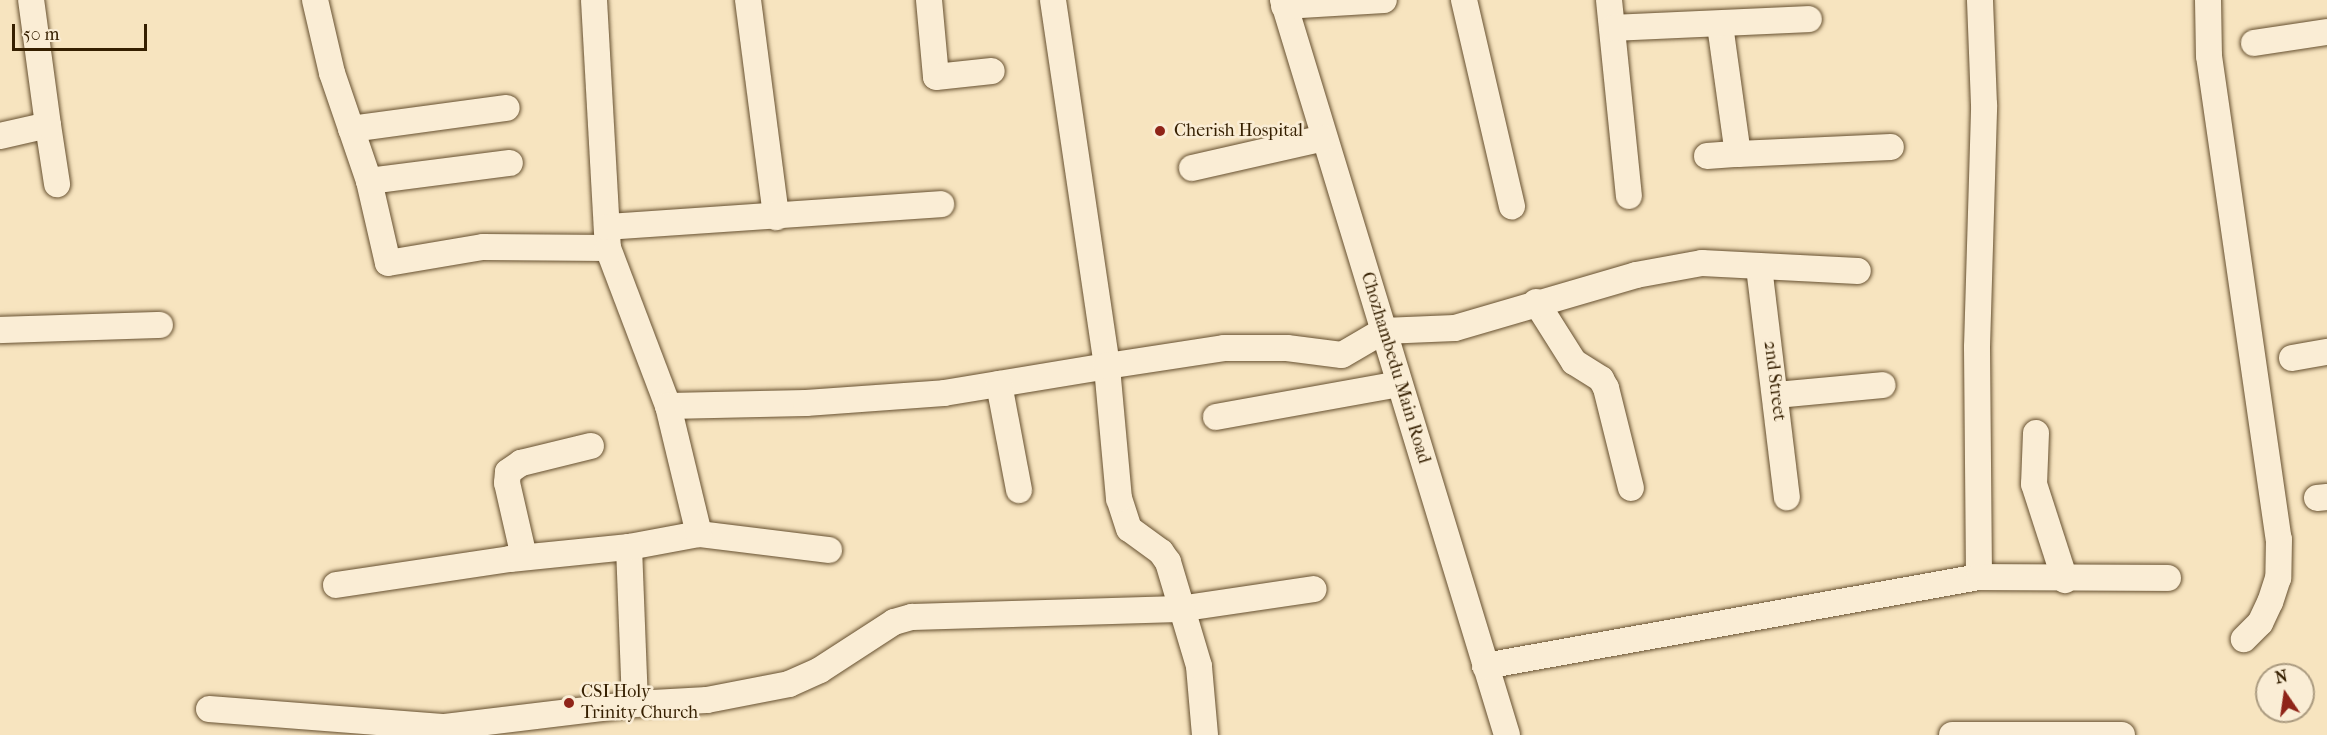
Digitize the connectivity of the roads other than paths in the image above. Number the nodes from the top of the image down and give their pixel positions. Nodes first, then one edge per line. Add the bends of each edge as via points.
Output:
1 (31, 0) edge
2 (315, 0) edge
3 (594, 0) edge
4 (748, 0) edge
5 (928, 0) edge
6 (1053, 0) edge
7 (1384, 0) edge
8 (1464, 0) edge
9 (1610, 0) edge
10 (1980, 0) edge
11 (2208, 0) edge
12 (1283, 3) edge
13 (1809, 19) dead end
14 (1720, 25) junction
15 (1613, 28) junction
16 (2327, 32) edge
17 (2254, 43) dead end
18 (992, 71) dead end
19 (507, 108) dead end
20 (48, 125) junction
21 (351, 129) junction
22 (0, 136) edge
23 (1324, 138) junction
24 (1891, 147) dead end
25 (1738, 154) junction
26 (1707, 156) dead end
27 (510, 163) dead end
28 (1192, 168) dead end
29 (369, 181) junction
30 (57, 184) dead end
31 (1629, 196) dead end
32 (941, 204) dead end
33 (1512, 207) dead end
34 (776, 217) junction
35 (608, 238) junction
36 (1759, 267) junction
37 (1858, 271) dead end
38 (1536, 302) junction
39 (160, 325) dead end
40 (0, 330) edge
41 (1383, 331) junction
42 (2327, 352) edge
43 (2292, 358) dead end
44 (1107, 366) junction
45 (999, 384) junction
46 (1399, 384) junction
47 (1883, 385) dead end
48 (1776, 395) junction
49 (668, 406) junction
50 (1216, 417) dead end
51 (2036, 433) dead end
52 (591, 446) dead end
53 (1631, 489) dead end
54 (1018, 490) dead end
55 (1787, 497) dead end
56 (699, 534) junction
57 (629, 547) junction
58 (829, 550) dead end
59 (524, 558) junction
60 (1979, 576) junction
61 (2168, 578) dead end
62 (2065, 580) junction
63 (336, 585) dead end
64 (1314, 589) dead end
65 (1179, 609) junction
66 (2244, 639) dead end
67 (1485, 666) junction
68 (635, 704) junction
69 (209, 709) dead end
70 (445, 731) edge
71 (2105, 734) edge
72 (1205, 735) edge
73 (1507, 735) edge
74 (1952, 735) edge

1 - 20 street
2 - 21 street via 332,73
3 - 35 street
4 - 34 street
5 - 18 street via 936,76
6 - 44 street
7 - 12 street
8 - 33 street
9 - 15 street
10 - 60 street via 1984,105 1977,347
11 - 66 street via 2209,56 2246,290 2280,549 2278,578 2270,602 2260,623
12 - 23 street, Chozhambedu Main Road
13 - 14 street
14 - 15 street
14 - 25 street
15 - 31 street
16 - 17 street
19 - 21 street
20 - 22 street
20 - 30 street
21 - 29 street
23 - 28 street
23 - 41 street, Chozhambedu Main Road
24 - 25 street
25 - 26 street
27 - 29 street
29 - 35 street via 388,262 483,247
32 - 34 street
34 - 35 street
35 - 49 street
36 - 37 street
36 - 38 street via 1702,263 1636,275
36 - 48 street, 2nd Street
38 - 41 street via 1455,328
38 - 53 street via 1574,363 1601,379 1606,388
39 - 40 street
41 - 44 street via 1342,355 1287,348 1224,348
41 - 46 street, Chozhambedu Main Road
42 - 43 street
44 - 45 street
44 - 65 street via 1119,499 1129,529 1161,552 1168,562
45 - 49 street via 944,393 806,403
45 - 54 street
46 - 50 street
46 - 67 street, Chozhambedu Main Road
47 - 48 street
48 - 55 street, 2nd Street
49 - 56 street
51 - 62 street via 2034,484
52 - 59 street via 521,463 508,472
56 - 57 street
56 - 58 street
57 - 59 street
57 - 68 street
59 - 63 street
60 - 62 street
60 - 67 street
61 - 62 street
64 - 65 street
65 - 68 street via 912,617 894,622 820,670 789,684 707,700
65 - 72 street via 1199,666
67 - 73 street, Chozhambedu Main Road
68 - 70 street
69 - 70 street
71 - 74 street

